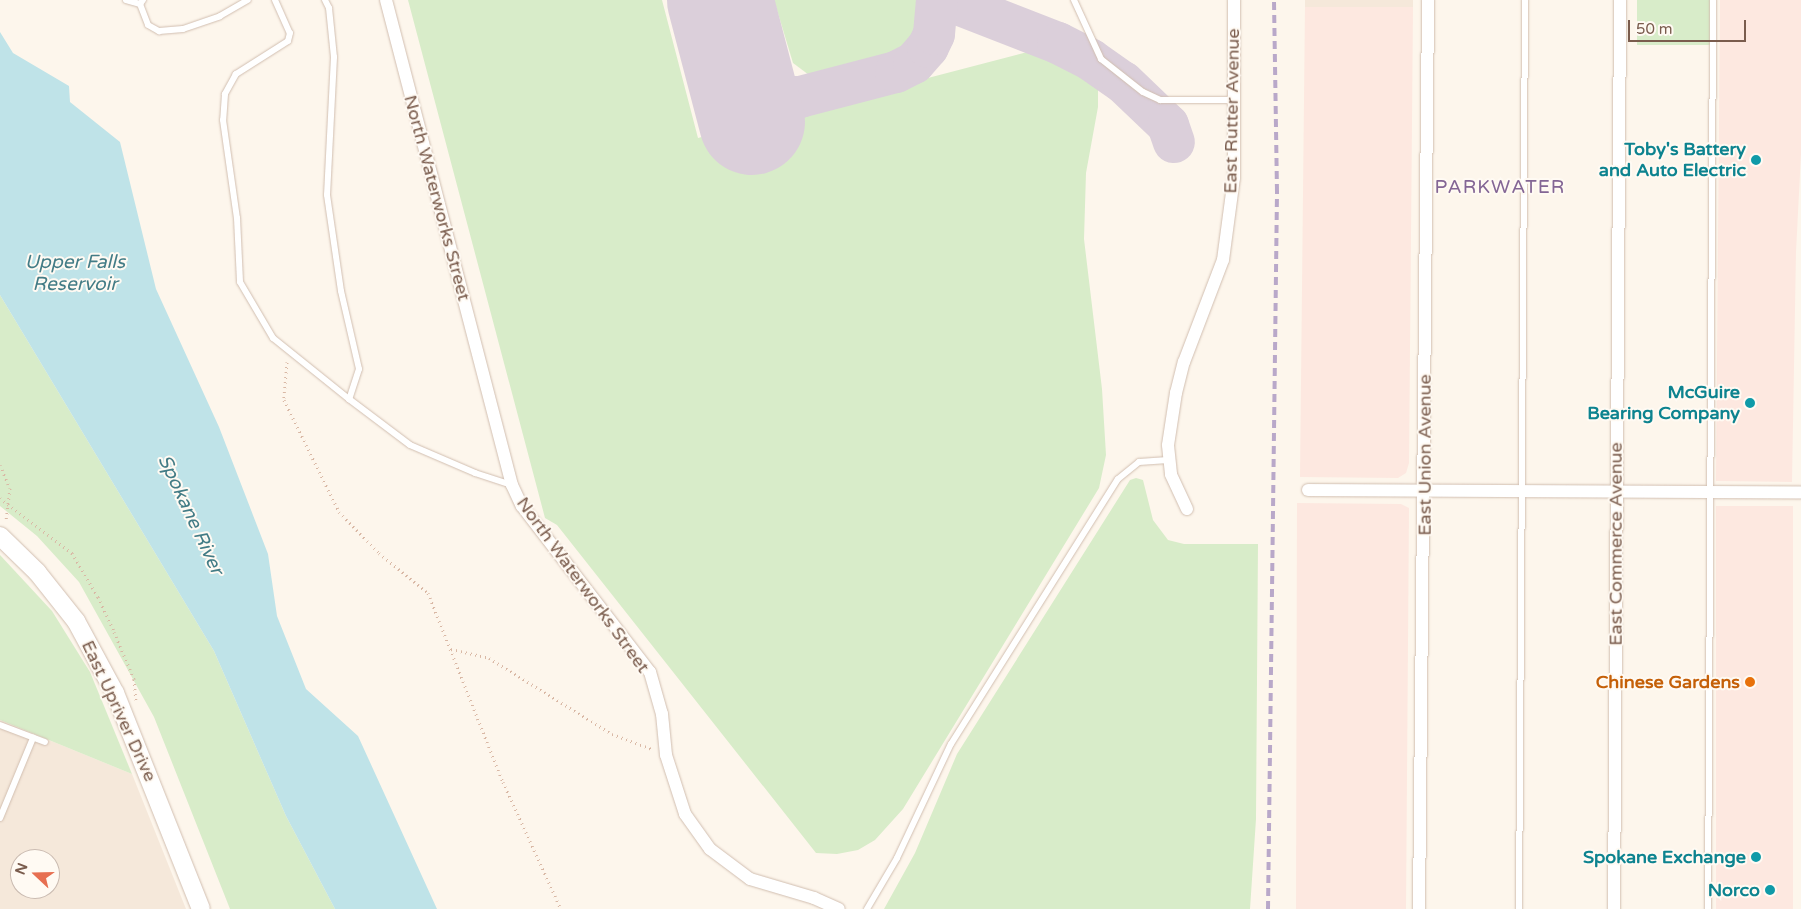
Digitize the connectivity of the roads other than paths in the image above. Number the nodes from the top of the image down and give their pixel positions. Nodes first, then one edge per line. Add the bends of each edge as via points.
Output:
1 (126, 0) edge
2 (248, 0) edge
3 (275, 0) edge
4 (325, 0) edge
5 (386, 0) edge
6 (1074, 0) edge
7 (1234, 0) edge
8 (1428, 0) edge
9 (1525, 0) edge
10 (1620, 0) edge
11 (1713, 0) edge
12 (141, 2) edge
13 (1233, 100) junction
14 (348, 399) junction
15 (1168, 460) junction
16 (512, 485) junction
17 (1308, 490) dead end
18 (1425, 490) junction
19 (1523, 490) junction
20 (1616, 491) junction
21 (1712, 492) junction
22 (1801, 493) edge
23 (1187, 509) dead end
24 (0, 536) edge
25 (0, 725) edge
26 (33, 738) junction
27 (45, 742) dead end
28 (0, 818) edge
29 (202, 909) edge
30 (839, 909) edge
31 (867, 909) edge
32 (1419, 909) edge
33 (1518, 909) edge
34 (1614, 909) edge
35 (1708, 909) edge

1 - 12 lane
2 - 12 lane via 220,16 183,29 159,31 148,25
3 - 14 lane via 290,33 288,41 236,74 225,94 223,120 237,218 240,282 273,338
4 - 14 lane via 329,8 334,57 328,195 341,291 359,369
5 - 16 street, North Waterworks Street
6 - 13 lane via 1102,59 1143,92 1160,100
7 - 13 street, East Rutter Avenue
8 - 18 street, East Union Avenue
9 - 19 lane
10 - 20 street, East Commerce Avenue
11 - 21 lane
13 - 15 street, East Rutter Avenue via 1234,178 1223,260 1176,393
14 - 16 lane via 410,445
15 - 23 street, East Rutter Avenue
15 - 31 lane via 1139,462 1128,467 1118,479 950,744 897,858
16 - 30 street, North Waterworks Street via 522,506 650,672 662,714 666,755 685,814 710,849 750,879
17 - 18 street
18 - 19 street
18 - 32 street, East Union Avenue
19 - 20 street
19 - 33 lane
20 - 21 street
20 - 34 street, East Commerce Avenue
21 - 22 street
21 - 35 lane
24 - 29 street, East Upriver Drive via 37,572 85,637 115,693 150,774
25 - 26 lane
26 - 27 lane
26 - 28 lane

